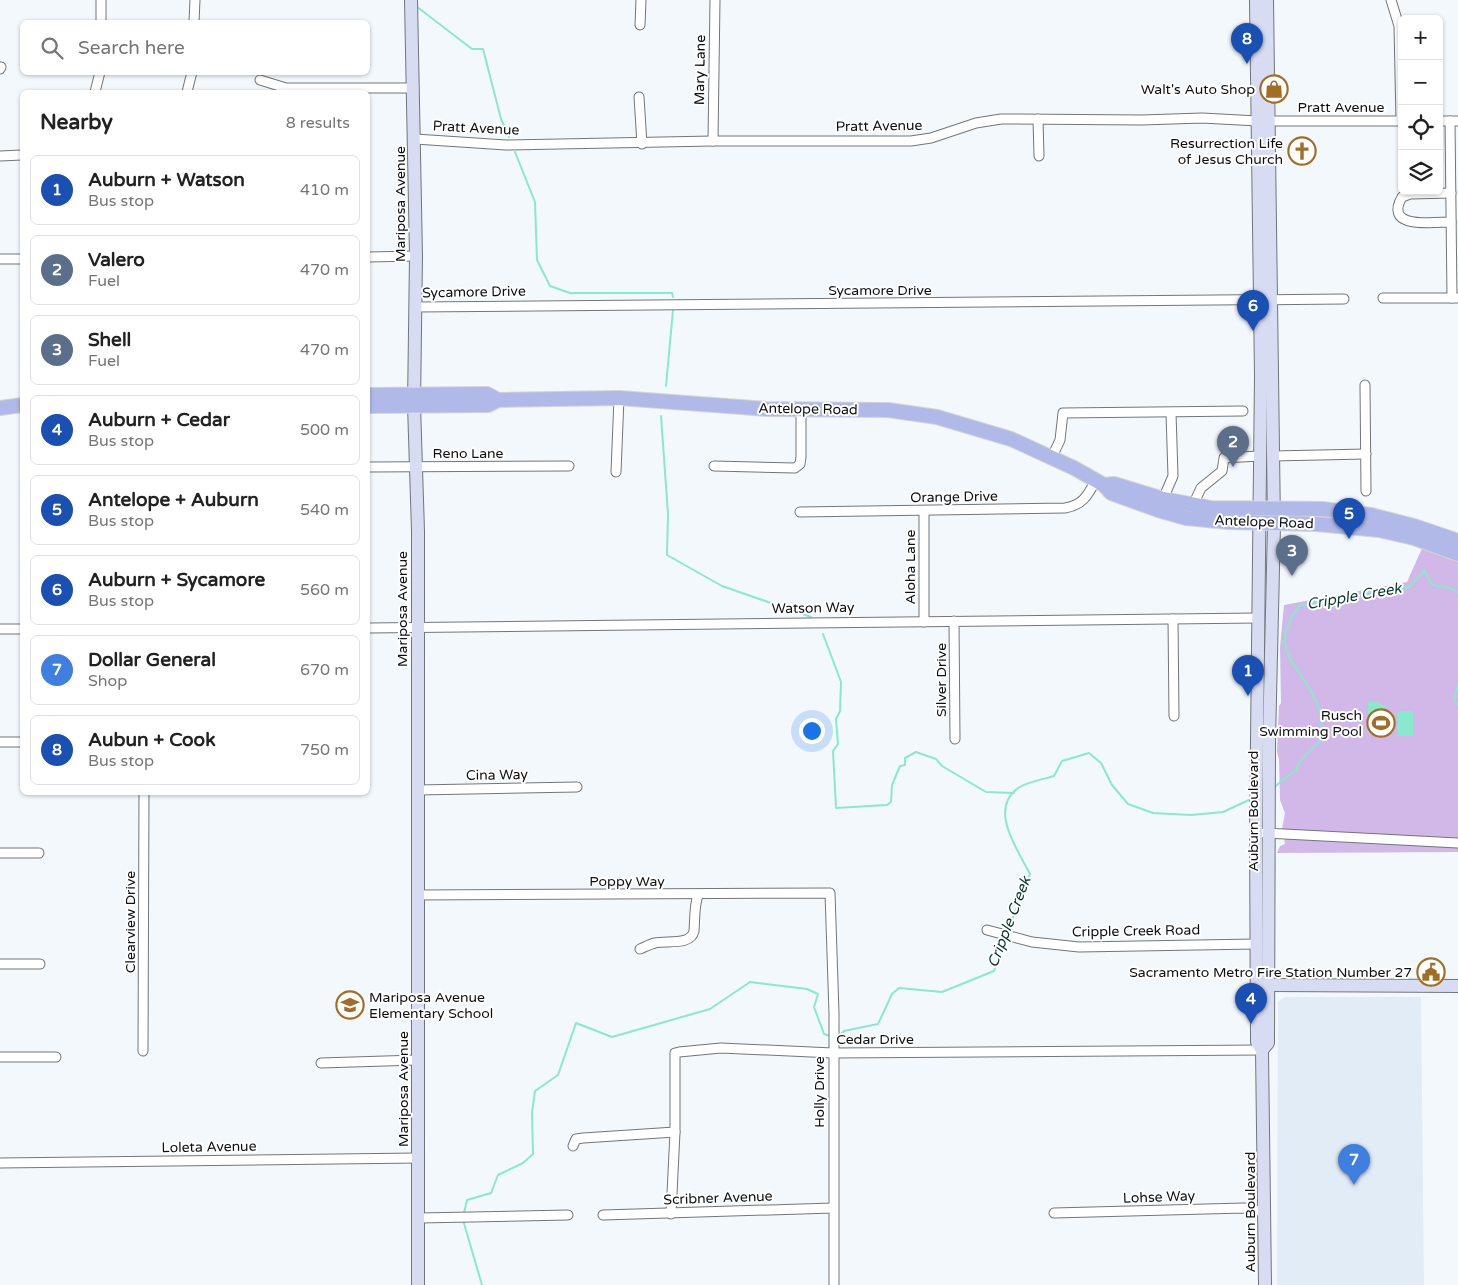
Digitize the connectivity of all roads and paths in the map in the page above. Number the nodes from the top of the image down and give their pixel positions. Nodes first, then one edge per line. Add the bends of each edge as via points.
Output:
1 (101, 0) edge
2 (195, 0) edge
3 (641, 0) edge
4 (715, 0) edge
5 (1256, 0) edge
6 (1262, 0) edge
7 (1267, 0) edge
8 (1392, 0) edge
9 (411, 3) edge
10 (101, 20) edge
11 (194, 20) edge
12 (640, 25) dead end
13 (1268, 45) junction
14 (99, 75) edge
15 (191, 75) edge
16 (260, 80) dead end
17 (414, 88) junction
18 (96, 90) edge
19 (188, 90) edge
20 (301, 90) edge
21 (344, 90) edge
22 (639, 97) dead end
23 (1401, 105) edge
24 (1038, 119) junction
25 (1398, 120) edge
26 (1263, 121) junction
27 (1454, 121) edge
28 (415, 139) junction
29 (713, 141) junction
30 (642, 144) junction
31 (20, 155) edge
32 (0, 156) edge
33 (1039, 156) dead end
34 (1451, 193) junction
35 (1451, 222) junction
36 (416, 256) junction
37 (370, 257) edge
38 (0, 259) edge
39 (20, 259) edge
40 (1383, 298) dead end
41 (1455, 298) edge
42 (1344, 299) dead end
43 (1266, 300) junction
44 (415, 306) junction
45 (1365, 385) dead end
46 (370, 394) edge
47 (619, 398) junction
48 (414, 400) junction
49 (20, 405) edge
50 (370, 406) edge
51 (0, 408) edge
52 (801, 409) junction
53 (1242, 411) dead end
54 (1171, 413) junction
55 (1366, 454) junction
56 (1259, 456) junction
57 (1273, 456) junction
58 (1052, 457) junction
59 (568, 466) dead end
60 (714, 466) dead end
61 (370, 467) edge
62 (416, 467) junction
63 (616, 472) dead end
64 (1100, 482) junction
65 (1366, 491) dead end
66 (1162, 498) junction
67 (1193, 505) junction
68 (1274, 510) junction
69 (800, 512) dead end
70 (924, 512) junction
71 (1259, 517) junction
72 (1274, 525) junction
73 (1458, 541) edge
74 (1458, 554) edge
75 (1258, 618) junction
76 (1172, 619) junction
77 (954, 621) junction
78 (924, 622) junction
79 (370, 628) edge
80 (417, 628) junction
81 (0, 629) edge
82 (20, 629) edge
83 (1174, 716) dead end
84 (954, 739) dead end
85 (0, 742) edge
86 (20, 742) edge
87 (1262, 783) junction
88 (577, 787) dead end
89 (417, 790) junction
90 (144, 795) edge
91 (1262, 833) junction
92 (1458, 843) edge
93 (0, 853) edge
94 (39, 853) dead end
95 (417, 895) junction
96 (698, 895) junction
97 (832, 898) joint
98 (987, 930) dead end
99 (1256, 944) junction
100 (640, 949) dead end
101 (0, 964) edge
102 (40, 964) dead end
103 (1269, 985) junction
104 (1458, 986) edge
105 (1262, 1050) junction
106 (143, 1051) dead end
107 (833, 1053) junction
108 (0, 1057) edge
109 (56, 1057) dead end
110 (417, 1060) junction
111 (321, 1063) dead end
112 (675, 1132) junction
113 (573, 1146) dead end
114 (418, 1158) junction
115 (0, 1163) edge
116 (833, 1208) junction
117 (1265, 1212) junction
118 (671, 1214) junction
119 (1054, 1214) dead end
120 (568, 1215) dead end
121 (603, 1216) dead end
122 (419, 1218) junction
123 (418, 1285) edge
124 (834, 1285) edge
125 (1265, 1285) edge

1 - 10 street
2 - 11 street
3 - 12 street
4 - 29 street, Mary Lane
5 - 26 main road, Auburn Boulevard
6 - 13 main road via 1262,23
7 - 13 main road, Auburn Boulevard
8 - 23 street via 1399,26
9 - 17 main road, Mariposa Avenue
13 - 26 main road, Auburn Boulevard
14 - 18 street
15 - 19 street
16 - 20 street
17 - 21 street
17 - 28 main road, Mariposa Avenue
22 - 30 street
24 - 26 street, Pratt Avenue
24 - 29 street, Pratt Avenue via 986,121 945,135 911,141
24 - 33 street
25 - 26 street, Pratt Avenue
26 - 43 main road, Auburn Boulevard
27 - 34 street
28 - 30 street, Pratt Avenue via 506,145
28 - 36 main road, Mariposa Avenue
29 - 30 street, Pratt Avenue
31 - 32 street
34 - 35 street
34 - 35 street via 1410,194 1399,202 1402,218 1408,222
35 - 41 street
36 - 37 street
36 - 44 main road, Mariposa Avenue
38 - 39 street
40 - 41 street
42 - 43 street, Sycamore Drive
43 - 44 street, Sycamore Drive
43 - 56 main road, Auburn Boulevard
43 - 57 main road, Auburn Boulevard
44 - 48 main road, Mariposa Avenue
45 - 55 street
46 - 48 main road, Antelope Road
47 - 48 main road, Antelope Road via 498,400 487,394
47 - 52 main road, Antelope Road
47 - 63 street
48 - 50 main road, Antelope Road
48 - 62 main road, Mariposa Avenue
49 - 51 main road
52 - 58 main road, Antelope Road via 888,410 937,417 1011,439
52 - 60 street via 801,457 795,468
53 - 54 street
54 - 58 street via 1063,413 1060,440
54 - 66 street via 1173,476
55 - 57 street
55 - 65 street
56 - 67 street via 1224,458 1222,471 1201,488
56 - 71 main road, Auburn Boulevard
57 - 68 main road, Auburn Boulevard
58 - 64 main road, Antelope Road
59 - 62 street, Reno Lane
61 - 62 street, Reno Lane
62 - 80 main road, Mariposa Avenue
64 - 66 main road, Antelope Road
64 - 70 street, Orange Drive via 1073,507
64 - 71 main road, Antelope Road via 1111,493 1176,515
66 - 67 main road, Antelope Road
67 - 71 main road, Antelope Road
68 - 71 main road, Antelope Road
68 - 72 main road, Auburn Boulevard
68 - 73 main road, Antelope Road via 1322,509 1371,515
69 - 70 street, Orange Drive
70 - 78 street, Aloha Lane
71 - 72 main road, Antelope Road
71 - 75 main road, Auburn Boulevard
72 - 74 main road, Antelope Road via 1317,524 1379,530 1414,538
72 - 87 main road, Auburn Boulevard
75 - 76 street, Watson Way
75 - 87 main road, Auburn Boulevard
76 - 77 street, Watson Way
76 - 83 street
77 - 78 street, Watson Way
77 - 84 street, Silver Drive
78 - 80 street, Watson Way
79 - 80 street, Watson Way
80 - 89 main road, Mariposa Avenue
81 - 82 street
85 - 86 street
87 - 91 main road, Auburn Boulevard via 1256,801
87 - 91 main road, Auburn Boulevard via 1268,794
88 - 89 street, Cina Way
89 - 95 main road, Mariposa Avenue
90 - 106 street, Clearview Drive
91 - 92 street
91 - 99 main road, Auburn Boulevard
91 - 103 main road, Auburn Boulevard
93 - 94 street
95 - 96 street, Poppy Way
95 - 110 main road, Mariposa Avenue
96 - 97 street, Poppy Way via 812,892 830,893
96 - 100 street via 691,937 654,943
97 - 107 street, Holly Drive
98 - 99 street, Cripple Creek Road via 1014,938 1079,947
99 - 105 main road, Auburn Boulevard via 1257,1042
101 - 102 street
103 - 104 main road
103 - 105 main road, Auburn Boulevard via 1268,1042
105 - 107 street, Cedar Drive
105 - 117 main road, Auburn Boulevard
107 - 112 street, Cedar Drive via 721,1048 675,1053
107 - 116 street, Holly Drive
108 - 109 street
110 - 111 street
110 - 114 main road, Mariposa Avenue
112 - 113 street via 583,1138 576,1139
112 - 118 street
114 - 115 street, Loleta Avenue
114 - 122 main road, Mariposa Avenue
116 - 118 street, Scribner Avenue
116 - 124 street, Holly Drive
117 - 119 street, Lohse Way via 1244,1208
117 - 125 main road, Auburn Boulevard
118 - 121 street, Scribner Avenue
120 - 122 street
122 - 123 main road, Mariposa Avenue

